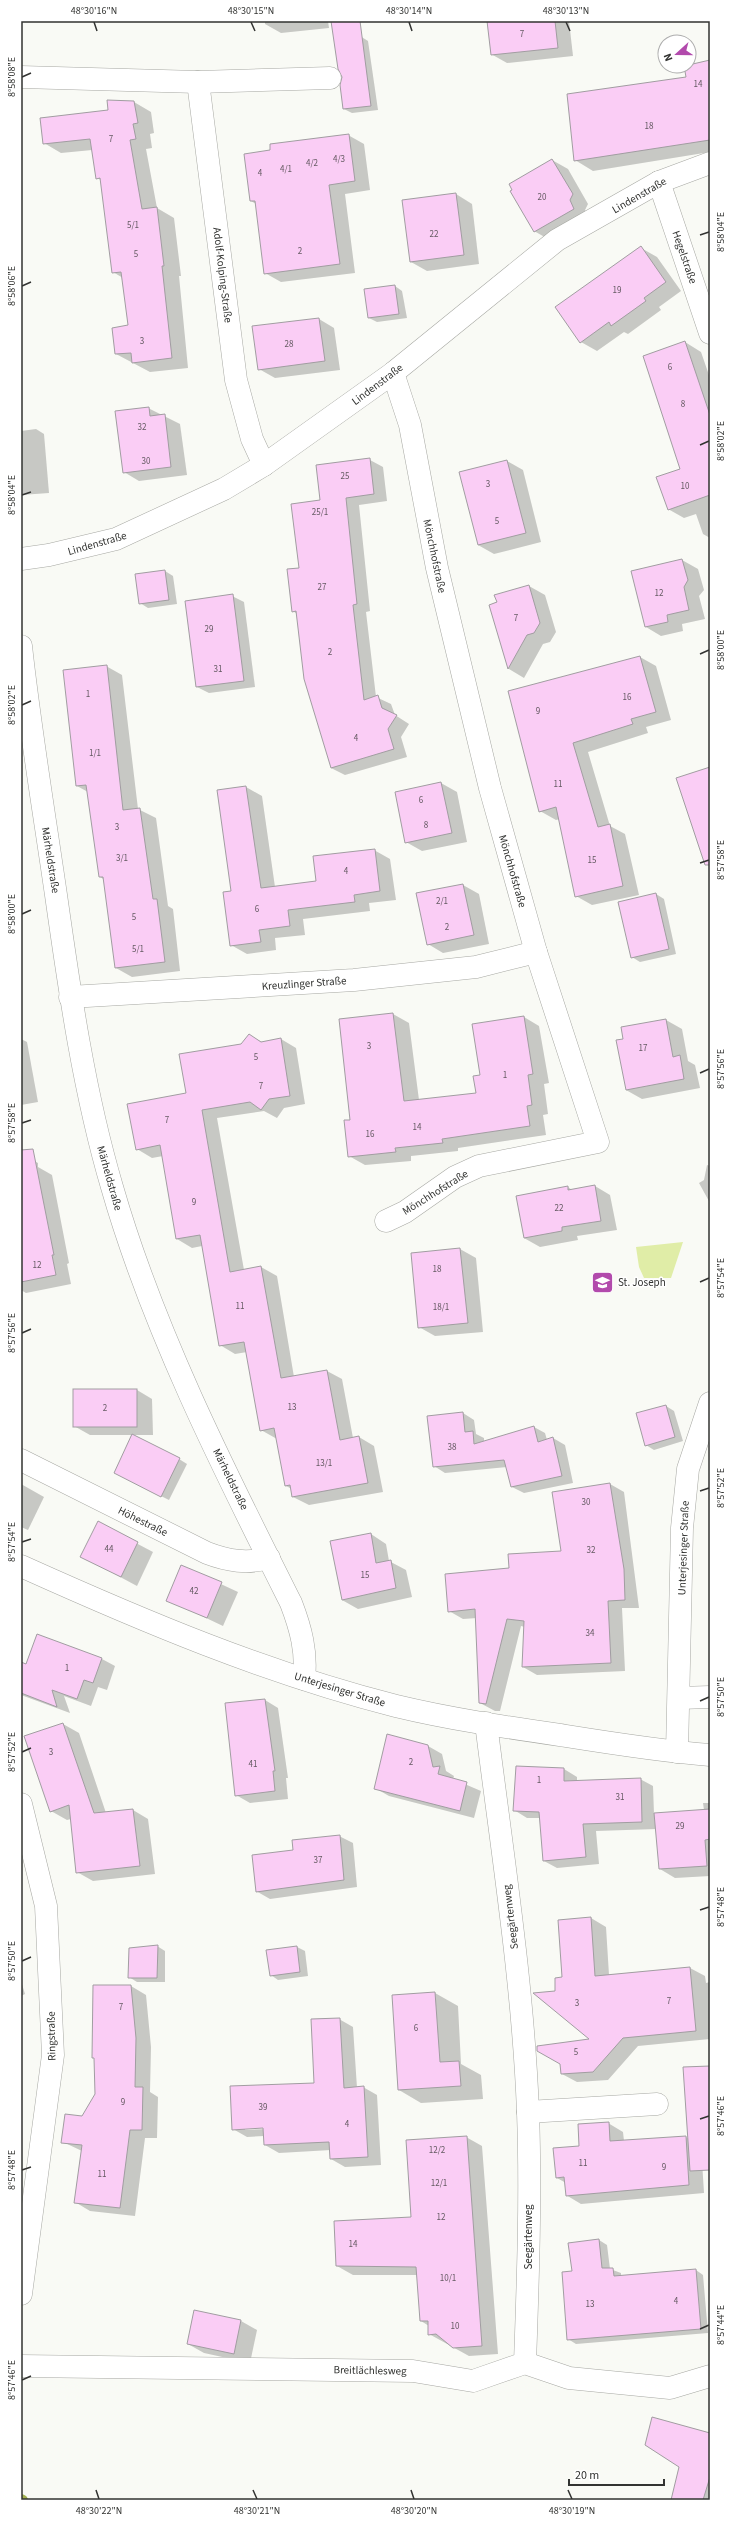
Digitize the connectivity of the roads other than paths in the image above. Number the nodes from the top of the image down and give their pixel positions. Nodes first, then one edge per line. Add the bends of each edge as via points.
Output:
1 (21, 77) edge
2 (330, 78) dead end
3 (198, 82) junction
4 (710, 163) edge
5 (659, 182) junction
6 (710, 333) edge
7 (393, 373) junction
8 (264, 464) junction
9 (21, 559) edge
10 (21, 646) edge
11 (536, 952) junction
12 (70, 997) junction
13 (386, 1221) dead end
14 (710, 1403) edge
15 (21, 1460) edge
16 (269, 1558) junction
17 (21, 1566) edge
18 (304, 1679) junction
19 (710, 1697) edge
20 (679, 1698) junction
21 (486, 1723) junction
22 (677, 1752) junction
23 (710, 1755) edge
24 (21, 1804) edge
25 (657, 2104) dead end
26 (528, 2112) junction
27 (21, 2294) edge
28 (525, 2363) junction
29 (21, 2366) edge
30 (710, 2376) edge

1 - 3 street
2 - 3 street
3 - 8 street, Adolf-Kolping-Straße via 236,380 252,439
4 - 5 street, Lindenstraße
5 - 6 street, Hegelstraße
5 - 7 street, Lindenstraße via 557,240
7 - 8 street, Lindenstraße
7 - 11 street, Mönchhofstraße via 410,425 437,568 471,714
8 - 9 street, Lindenstraße via 212,495 116,540
10 - 12 street, Märheldstraße
11 - 12 street, Kreuzlinger Straße via 476,967 354,980
11 - 13 street, Mönchhofstraße via 598,1142 479,1166 455,1177 405,1212
12 - 16 street, Märheldstraße via 102,1152 134,1256 195,1401
14 - 20 street, Unterjesinger Straße via 687,1476 682,1528
15 - 16 street, Höhestraße via 207,1553 226,1560 245,1562
16 - 18 street, Märheldstraße via 292,1603 299,1625 306,1658
17 - 18 street, Unterjesinger Straße via 198,1642
18 - 21 street, Unterjesinger Straße via 398,1706
19 - 20 street
20 - 22 street, Unterjesinger Straße
21 - 22 street, Unterjesinger Straße
21 - 26 street, Seegärtenweg via 516,1973
22 - 23 street, Unterjesinger Straße
24 - 27 street, Ringstraße via 46,1906 53,2055
25 - 26 street
26 - 28 street, Seegärtenweg via 529,2246
28 - 29 street, Breitlächlesweg via 473,2381 413,2371
28 - 30 street via 569,2378 670,2388

